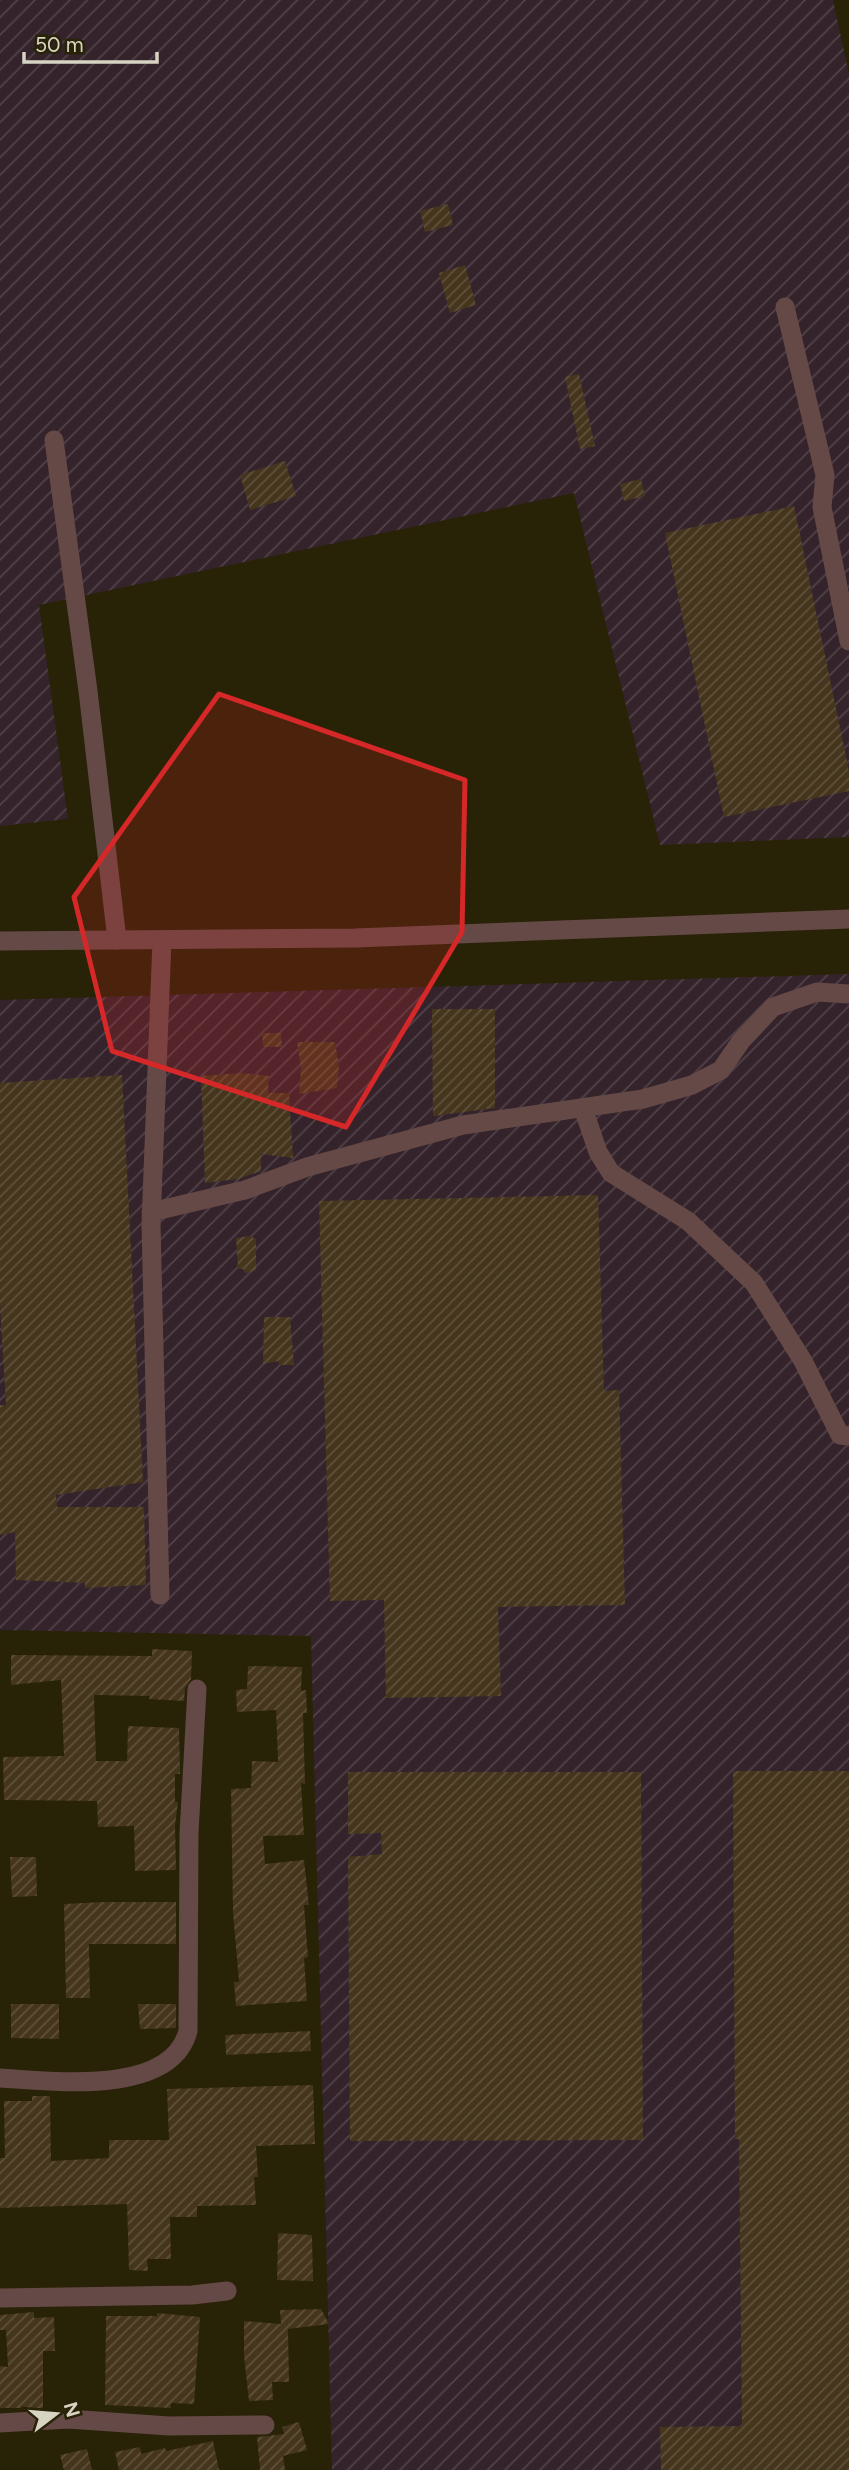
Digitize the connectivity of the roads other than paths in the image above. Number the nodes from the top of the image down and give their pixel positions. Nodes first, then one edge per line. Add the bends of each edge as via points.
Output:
1 (785, 307) dead end
2 (54, 440) dead end
3 (849, 641) edge
4 (849, 919) edge
5 (117, 940) junction
6 (162, 940) junction
7 (0, 941) edge
8 (849, 994) edge
9 (583, 1108) junction
10 (151, 1212) junction
11 (849, 1436) edge
12 (160, 1595) dead end
13 (197, 1689) dead end
14 (0, 2078) edge
15 (227, 2291) dead end
16 (0, 2298) edge
17 (0, 2423) edge
18 (265, 2426) dead end

1 - 3 street via 825,475 822,507
2 - 5 street
4 - 6 street via 355,938
5 - 6 street
5 - 7 street
6 - 10 street
8 - 9 street via 817,992 773,1007 721,1070 692,1085
9 - 10 street via 463,1125
9 - 11 street via 598,1152 611,1173 688,1221 754,1283 803,1361 840,1435
10 - 12 street
13 - 14 street via 185,2045 160,2066 118,2078 83,2083
15 - 16 street
17 - 18 street via 68,2419

